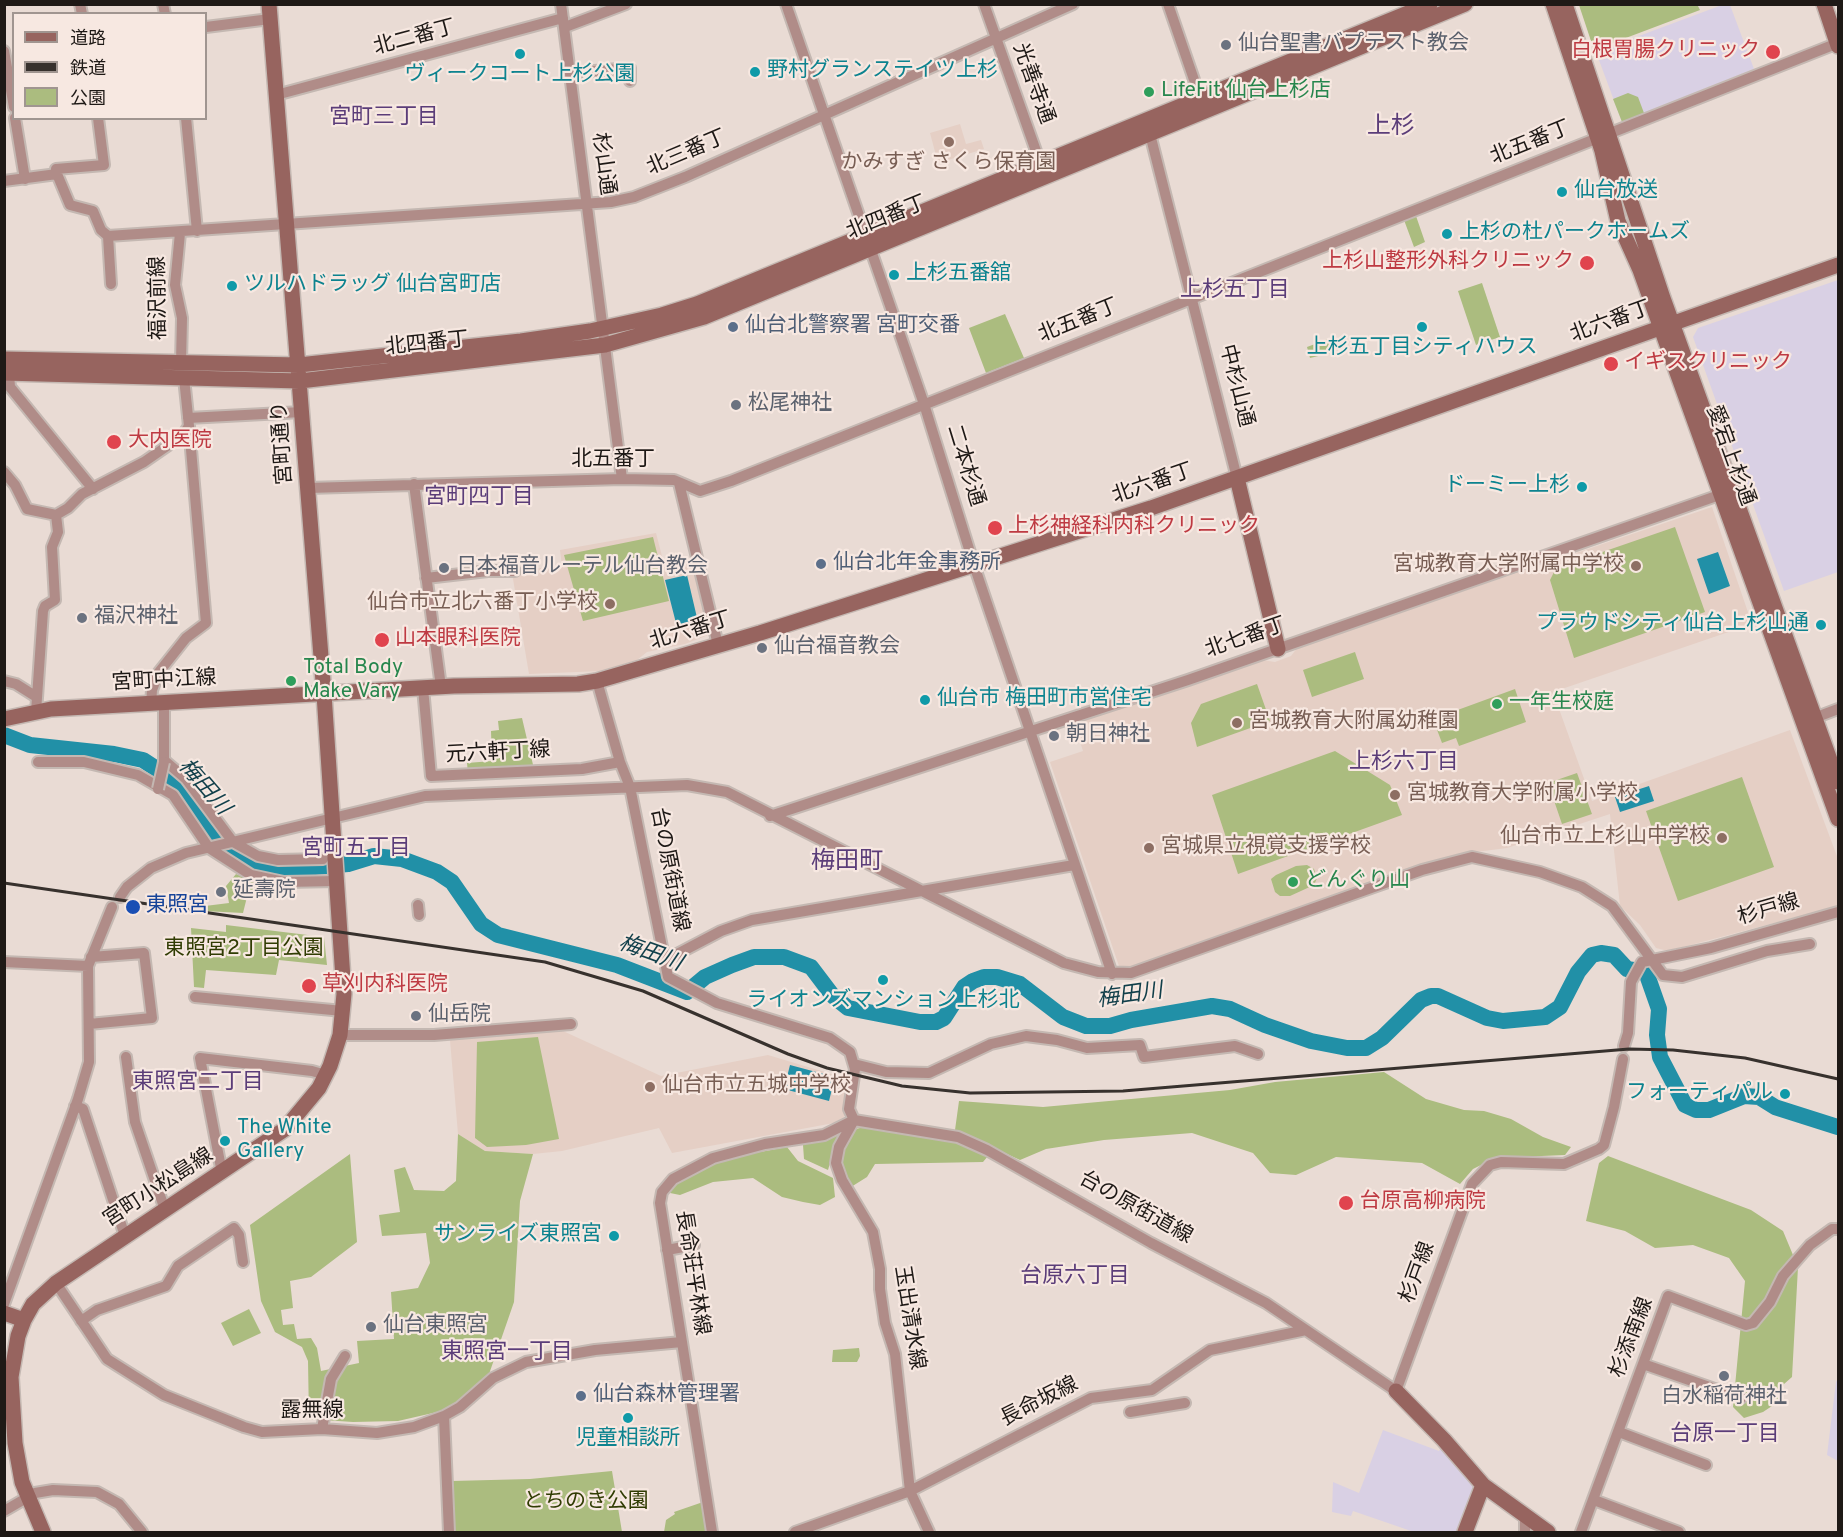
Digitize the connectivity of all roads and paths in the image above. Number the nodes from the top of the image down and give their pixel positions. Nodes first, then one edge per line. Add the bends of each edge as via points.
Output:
1 (561, 4) edge
2 (626, 4) edge
3 (786, 4) edge
4 (984, 4) edge
5 (1073, 4) edge
6 (1168, 4) edge
7 (1430, 4) edge
8 (1466, 4) edge
9 (1553, 4) edge
10 (1565, 4) edge
11 (1824, 4) edge
12 (270, 12) edge
13 (564, 23) junction
14 (207, 27) edge
15 (995, 39) junction
16 (1838, 44) edge
17 (4, 51) edge
18 (571, 73) junction
19 (630, 81) dead end
20 (276, 95) junction
21 (12, 96) edge
22 (1203, 105) junction
23 (823, 114) junction
24 (15, 120) edge
25 (98, 120) edge
26 (186, 120) edge
27 (1150, 134) junction
28 (1603, 136) junction
29 (1043, 170) junction
30 (57, 174) junction
31 (25, 179) junction
32 (4, 181) edge
33 (588, 204) junction
34 (287, 225) junction
35 (196, 231) junction
36 (180, 233) junction
37 (108, 236) junction
38 (867, 242) junction
39 (1839, 265) edge
40 (111, 284) dead end
41 (1191, 299) junction
42 (1666, 325) junction
43 (603, 328) junction
44 (605, 345) junction
45 (299, 365) junction
46 (6, 368) edge
47 (182, 370) junction
48 (300, 381) junction
49 (924, 404) junction
50 (302, 412) junction
51 (189, 422) junction
52 (4, 472) edge
53 (1237, 478) junction
54 (622, 479) junction
55 (679, 483) junction
56 (414, 484) junction
57 (308, 488) junction
58 (93, 489) junction
59 (1726, 493) junction
60 (56, 514) junction
61 (974, 565) junction
62 (515, 571) dead end
63 (426, 578) junction
64 (718, 645) junction
65 (1278, 649) junction
66 (4, 681) edge
67 (597, 681) junction
68 (441, 687) junction
69 (423, 688) junction
70 (324, 694) junction
71 (36, 704) junction
72 (157, 704) junction
73 (1839, 709) edge
74 (5, 718) edge
75 (1809, 720) junction
76 (1030, 732) junction
77 (38, 762) dead end
78 (164, 762) junction
79 (620, 762) junction
80 (1839, 782) edge
81 (630, 786) junction
82 (158, 789) dead end
83 (770, 816) junction
84 (331, 817) junction
85 (1839, 819) edge
86 (232, 843) junction
87 (210, 847) junction
88 (329, 858) junction
89 (1074, 865) junction
90 (337, 880) junction
91 (921, 892) junction
92 (120, 897) dead end
93 (112, 907) dead end
94 (1839, 912) edge
95 (1810, 944) dead end
96 (1651, 959) junction
97 (664, 960) junction
98 (90, 961) junction
99 (4, 962) edge
100 (1112, 974) junction
101 (195, 997) dead end
102 (344, 1011) junction
103 (89, 1024) junction
104 (571, 1024) dead end
105 (340, 1035) junction
106 (1624, 1046) dead end
107 (1258, 1054) dead end
108 (126, 1057) dead end
109 (1623, 1059) dead end
110 (854, 1064) junction
111 (326, 1075) junction
112 (75, 1106) junction
113 (854, 1120) junction
114 (222, 1173) junction
115 (165, 1209) junction
116 (1835, 1229) edge
117 (125, 1236) junction
118 (694, 1245) dead end
119 (667, 1250) junction
120 (243, 1262) dead end
121 (56, 1283) junction
122 (4, 1304) edge
123 (4, 1313) edge
124 (24, 1320) junction
125 (81, 1321) junction
126 (1306, 1330) junction
127 (682, 1342) junction
128 (345, 1356) dead end
129 (1643, 1364) junction
130 (1152, 1390) junction
131 (1396, 1391) junction
132 (1741, 1398) dead end
133 (1185, 1403) dead end
134 (1154, 1408) junction
135 (1130, 1412) dead end
136 (444, 1416) junction
137 (322, 1430) junction
138 (1619, 1432) junction
139 (1706, 1465) dead end
140 (1483, 1485) junction
141 (910, 1491) junction
142 (27, 1497) junction
143 (1594, 1500) junction
144 (4, 1510) edge
145 (1525, 1525) edge
146 (1679, 1532) edge
147 (43, 1533) edge
148 (142, 1533) edge
149 (449, 1533) edge
150 (712, 1533) edge
151 (795, 1533) edge
152 (929, 1533) edge
153 (1465, 1533) edge
154 (1548, 1533) edge
155 (1581, 1533) edge

1 - 13 street, 杉山通
2 - 13 street, 北二番丁
3 - 23 street, 二本杉通
4 - 15 street, 光善寺通
5 - 15 street, 北三番丁
6 - 22 street
7 - 22 street, 北四番丁
8 - 22 street, 北四番丁
9 - 28 street, 愛宕上杉通
10 - 28 street, 愛宕上杉通
11 - 16 street
12 - 14 street
12 - 20 street, 宮町通り
13 - 18 street, 杉山通
13 - 20 street, 北二番丁
15 - 23 street, 北三番丁
15 - 29 street, 光善寺通
16 - 28 street, 北五番丁
17 - 21 street
18 - 19 street via 630,68
18 - 33 street, 杉山通
20 - 34 street, 宮町通り
22 - 27 street, 北四番丁
22 - 29 street, 北四番丁
23 - 33 street, 北三番丁 via 641,194
23 - 38 street, 二本杉通
24 - 31 street
25 - 30 street via 104,165 56,169
26 - 35 street
27 - 29 street, 北四番丁
27 - 41 street, 中杉山通
28 - 41 street, 北五番丁
28 - 42 street, 愛宕上杉通
29 - 38 street, 北四番丁
30 - 31 street
30 - 37 street via 70,205 93,211
31 - 32 street
33 - 34 street, 北三番丁
33 - 43 street, 杉山通
34 - 35 street, 北三番丁
34 - 45 street, 宮町通り
35 - 36 street, 北三番丁
36 - 37 street, 北三番丁
36 - 47 street, 福沢前線 via 175,285 182,318
37 - 40 street
38 - 43 street, 北四番丁 via 697,304
38 - 44 street, 北四番丁 via 704,317
38 - 49 street, 二本杉通
39 - 42 street, 北六番丁
41 - 49 street, 北五番丁
41 - 53 street, 中杉山通
42 - 53 street, 北六番丁
42 - 59 street, 愛宕上杉通
43 - 44 street, 杉山通
43 - 45 street, 北四番丁
44 - 48 street, 北四番丁
44 - 54 street, 杉山通
45 - 47 street, 北四番丁
45 - 48 street, 宮町通り
46 - 47 street
46 - 58 street via 10,387
47 - 48 street, 北四番丁
47 - 51 street, 福沢前線
48 - 50 street, 宮町通り
49 - 55 street, 北五番丁 via 700,491
49 - 61 street, 二本杉通
50 - 51 street
50 - 57 street, 宮町通り
51 - 58 street via 183,435 144,462
51 - 72 street, 福沢前線 via 206,623 186,638 159,672
52 - 60 street via 27,510
53 - 61 street, 北六番丁
53 - 65 street, 中杉山通
54 - 55 street, 北五番丁
54 - 56 street, 北五番丁
55 - 64 street
56 - 57 street, 北五番丁
56 - 63 street
57 - 70 street, 宮町通り
58 - 60 street
59 - 65 street, 北七番丁
59 - 75 street, 愛宕上杉通
60 - 71 street via 58,532 52,547 55,600 43,611
61 - 64 street, 北六番丁
61 - 76 street, 二本杉通
62 - 63 street
63 - 68 street
64 - 67 street, 北六番丁
65 - 76 street, 北七番丁
66 - 71 street via 16,684
67 - 68 street, 北六番丁
67 - 79 street, 台の原街道線
68 - 69 street, 北六番丁
69 - 70 street, 北六番丁
69 - 79 street, 元六軒丁線 via 431,777 582,769
70 - 72 street, 宮町中江線
70 - 84 street, 宮町通り
71 - 72 street, 宮町中江線
71 - 74 street, 宮町中江線
72 - 78 street, 福沢前線
73 - 75 street
75 - 80 street, 愛宕上杉通
75 - 85 street, 愛宕上杉通
76 - 83 street, 北七番丁
76 - 89 street, 二本杉通
77 - 87 street via 84,762 138,774 173,795
78 - 82 street, 福沢前線, bridge
78 - 86 street via 186,779
79 - 81 street, 台の原街道線
81 - 83 street via 687,785 727,792
81 - 84 street via 425,796
81 - 97 street, 台の原街道線
83 - 91 street
84 - 86 street
84 - 88 street, 宮町通り
86 - 87 street
86 - 88 street via 258,856 278,860
87 - 90 street via 233,866 261,879
87 - 92 street via 151,868
88 - 90 street, 宮町通り
89 - 91 street
89 - 100 street, 二本杉通
90 - 102 street, 宮町小松島線
91 - 97 street via 752,920
91 - 100 street via 1064,963
93 - 98 street
94 - 96 street, 杉戸線 via 1711,948
95 - 96 street via 1767,951 1682,977 1663,975
96 - 100 street via 1612,906 1582,887 1530,869 1472,857 1422,870 1131,973
96 - 106 street, 杉戸線 via 1640,964 1631,982
97 - 110 street, 台の原街道線 via 668,977 717,1003 830,1038 850,1052
98 - 99 street
98 - 103 street
98 - 103 street via 145,953 152,1018
101 - 102 street
102 - 105 street, 宮町小松島線
103 - 112 street via 88,1062
104 - 105 street via 434,1035
105 - 111 street, 宮町小松島線
107 - 110 street via 1235,1046 1144,1057 1140,1045 1086,1048 1026,1036 992,1044 929,1073 886,1072
108 - 115 street via 135,1122
109 - 131 street, 杉戸線 via 1604,1145 1564,1164 1490,1165 1472,1184
110 - 113 street via 849,1109
111 - 114 street, 宮町小松島線 via 310,1102 285,1129
111 - 114 street via 200,1058
112 - 117 street via 83,1109
112 - 122 street
113 - 119 street, 長命荘平林線 via 824,1135 765,1144 713,1158 673,1179 662,1192 660,1203
113 - 126 street, 台の原街道線 via 958,1137 987,1150
113 - 141 street, 玉出清水線 via 839,1147 836,1163 873,1232 885,1323 895,1354
114 - 115 street, 宮町小松島線
115 - 117 street, 宮町小松島線
116 - 129 street, 杉添南線 via 1818,1238 1783,1276 1770,1302 1753,1323 1746,1325 1668,1296
117 - 121 street, 宮町小松島線
118 - 119 street
119 - 127 street, 長命荘平林線
120 - 125 street via 239,1235 234,1228 178,1266 166,1286 98,1310
121 - 124 street, 宮町小松島線 via 33,1304
121 - 125 street, 露無線
123 - 124 street
124 - 142 street, 宮町小松島線 via 13,1359 12,1394 19,1466
125 - 137 street, 露無線 via 106,1359 164,1395 262,1432
126 - 130 street, 長命坂線 via 1210,1350
126 - 131 street, 台の原街道線
127 - 136 street, 露無線 via 595,1350 526,1362 493,1378
127 - 150 street, 長命荘平林線
128 - 137 street via 331,1379
129 - 132 street
129 - 138 street, 杉添南線
130 - 134 street
130 - 141 street, 長命坂線 via 1091,1398
131 - 140 street, 台の原街道線
133 - 134 street
134 - 135 street
136 - 137 street, 露無線 via 388,1432
136 - 149 street
138 - 139 street
138 - 143 street, 杉添南線
140 - 145 street, 台の原街道線
140 - 153 street
141 - 151 street, 長命坂線
141 - 152 street, 玉出清水線
142 - 144 street
142 - 147 street, 宮町小松島線
142 - 148 street via 53,1490 97,1492 120,1504
143 - 146 street
143 - 155 street, 杉添南線
145 - 154 street, 台の原街道線

